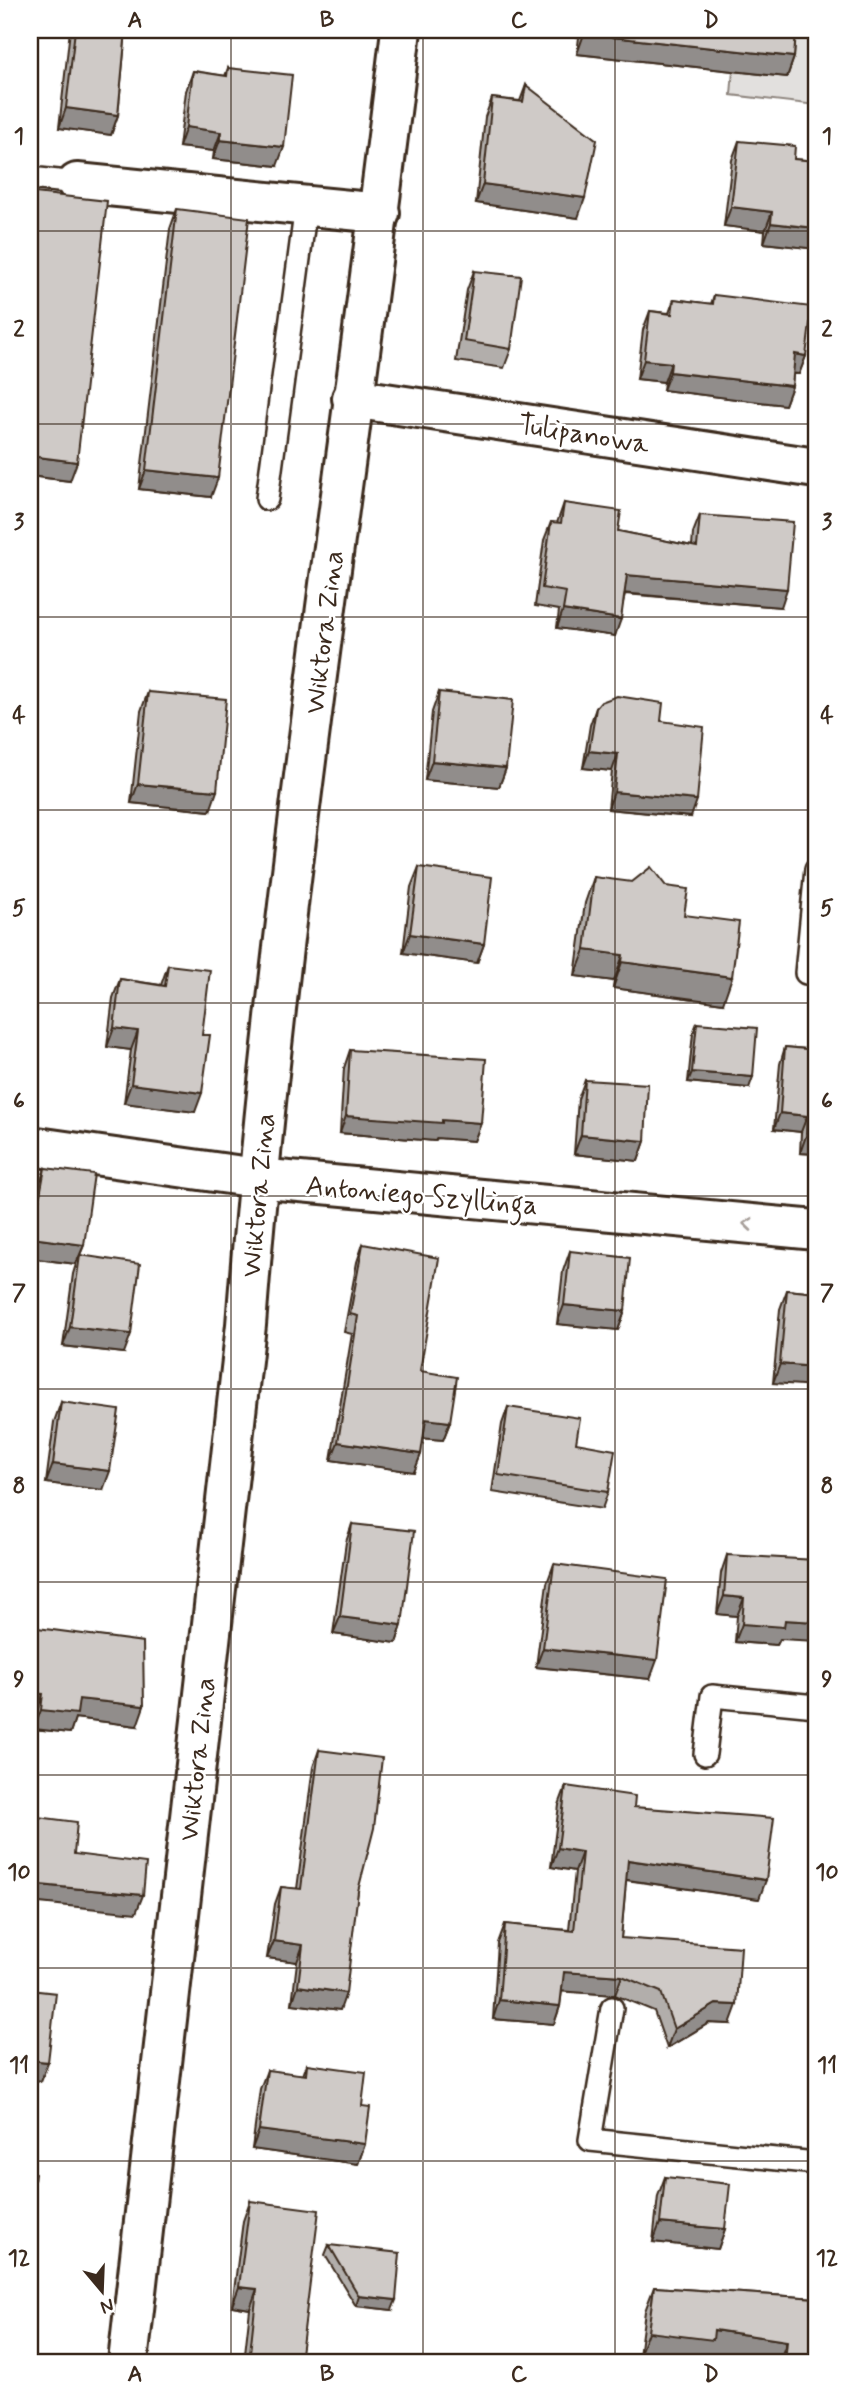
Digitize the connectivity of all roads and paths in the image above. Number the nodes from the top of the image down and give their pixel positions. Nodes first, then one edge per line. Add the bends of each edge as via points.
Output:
1 (401, 30) edge
2 (30, 178) edge
3 (77, 183) joint
4 (306, 206) junction
5 (380, 214) junction
6 (352, 398) junction
7 (816, 468) edge
8 (267, 499) dead end
9 (816, 869) edge
10 (816, 974) edge
11 (30, 1146) edge
12 (257, 1178) junction
13 (816, 1230) edge
14 (816, 1706) edge
15 (705, 1754) dead end
16 (612, 2008) dead end
17 (816, 2163) edge
18 (128, 2362) edge

1 - 5 street, Wiktora Zina
2 - 3 lane
3 - 4 street
4 - 5 street
4 - 8 lane
5 - 6 street, Wiktora Zina
6 - 7 street, Tulipanowa
6 - 12 street, Wiktora Zina
9 - 10 lane via 806,973
11 - 12 street, Antoniego Szyllinga
13 -> 12 street, Antoniego Szyllinga
12 - 18 street, Wiktora Zina via 246,1325
14 - 15 lane via 712,1696
16 - 17 lane via 590,2140

